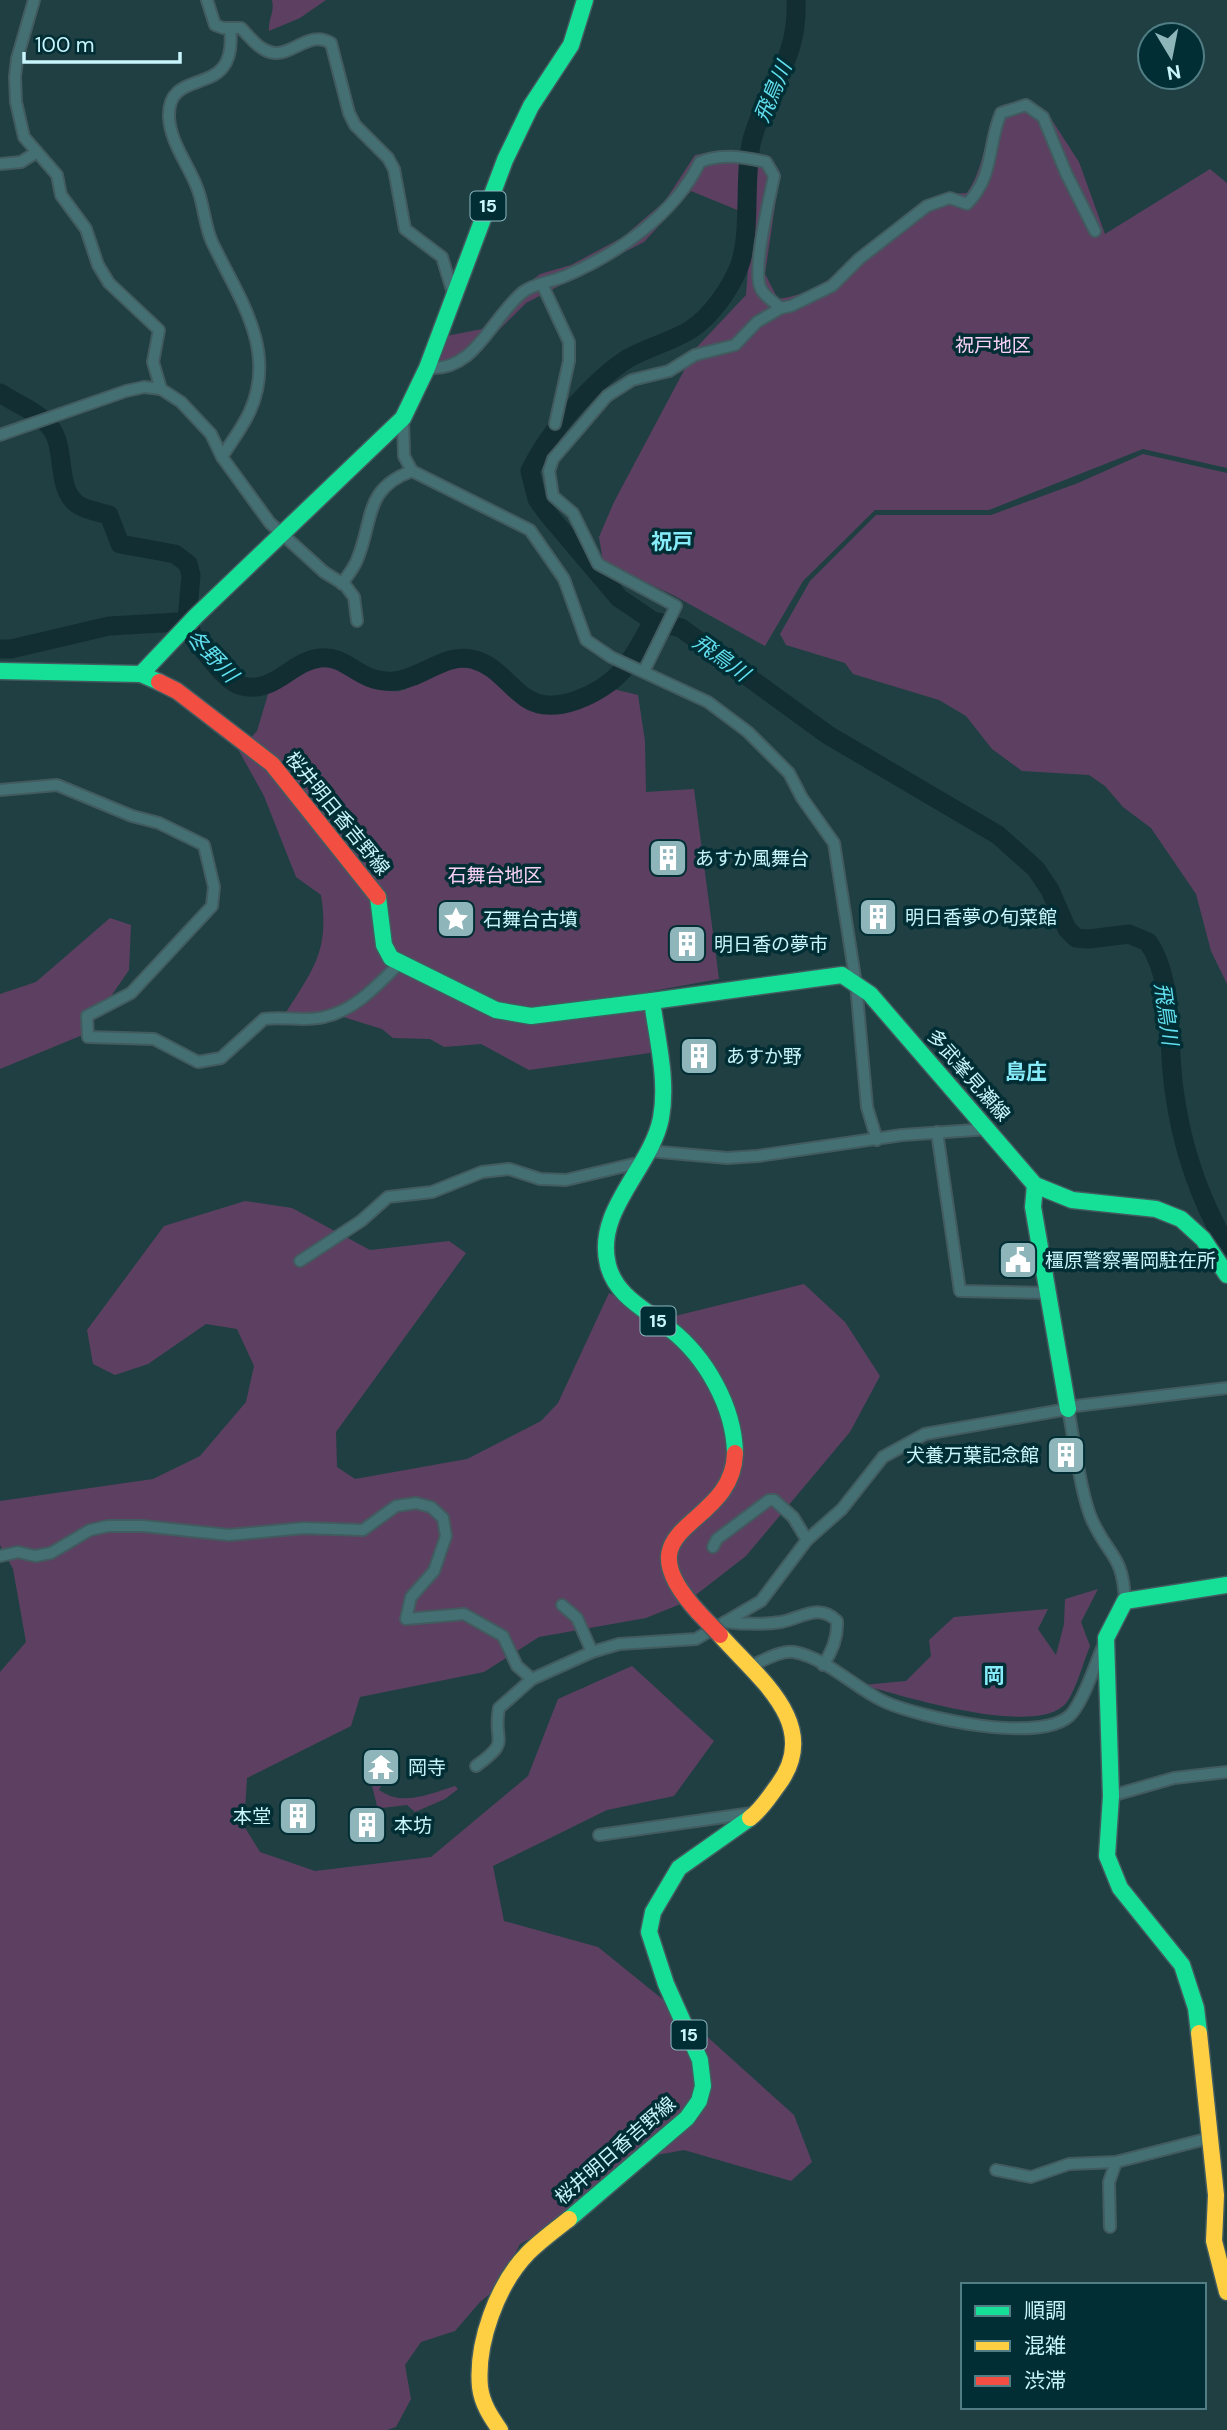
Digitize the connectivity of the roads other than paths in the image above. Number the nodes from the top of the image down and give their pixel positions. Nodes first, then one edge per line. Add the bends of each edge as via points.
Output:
1 (34, 0) edge
2 (207, 0) edge
3 (585, 0) edge
4 (230, 28) junction
5 (37, 152) junction
6 (0, 164) edge
7 (1095, 231) dead end
8 (542, 284) junction
9 (454, 296) junction
10 (781, 308) junction
11 (426, 368) junction
12 (161, 389) junction
13 (403, 418) junction
14 (555, 424) dead end
15 (0, 435) edge
16 (222, 457) junction
17 (412, 471) junction
18 (281, 532) junction
19 (342, 583) junction
20 (357, 621) dead end
21 (0, 671) edge
22 (644, 671) junction
23 (141, 674) junction
24 (0, 790) edge
25 (399, 964) junction
26 (856, 984) junction
27 (652, 1001) junction
28 (989, 1129) junction
29 (937, 1132) junction
30 (877, 1140) junction
31 (646, 1156) junction
32 (1035, 1185) junction
33 (300, 1261) dead end
34 (1227, 1275) edge
35 (1048, 1293) junction
36 (1227, 1388) edge
37 (1068, 1408) junction
38 (807, 1540) junction
39 (713, 1547) dead end
40 (0, 1556) edge
41 (1227, 1585) edge
42 (1125, 1601) junction
43 (562, 1605) dead end
44 (722, 1629) junction
45 (1106, 1638) junction
46 (592, 1652) junction
47 (823, 1665) junction
48 (748, 1667) junction
49 (532, 1679) junction
50 (476, 1766) dead end
51 (1227, 1772) edge
52 (1111, 1796) junction
53 (758, 1812) junction
54 (599, 1835) dead end
55 (1210, 2138) junction
56 (1116, 2162) junction
57 (996, 2170) dead end
58 (1110, 2227) dead end
59 (1227, 2292) edge
60 (500, 2430) edge

1 - 5 street via 15,77 24,136
2 - 4 street via 215,25
3 - 9 main road, 15 via 571,45 531,106 505,160
4 - 9 street via 241,28 261,48 279,54 310,38 323,37 331,43 355,125 394,169 405,229 442,257
4 - 16 street via 230,55 223,71 186,84 177,92 169,115 173,136 198,188 211,238 255,327 259,357 255,396
5 - 6 street via 21,162
5 - 12 street via 57,175 61,195 86,229 98,265 110,283 159,330 152,362
7 - 10 street via 1043,117 1026,105 1017,107 1001,113 985,180 967,204 950,198 927,206 832,286
8 - 10 street via 632,239 689,184 700,162 712,157 745,157 765,162 774,176 760,249 760,289
8 - 11 street via 525,290 465,359 442,369
8 - 14 street via 569,342
9 - 11 main road, 15
10 - 22 street via 757,322 735,345 632,380 607,396 555,456 549,471 553,496 573,513 598,564 676,606
11 - 13 main road, 15
12 - 15 street via 127,391
12 - 16 street via 181,402 211,434
13 - 17 street via 404,456
13 - 18 main road, 15
16 - 18 street via 256,507
17 - 19 street via 391,479 379,492 357,560
17 - 22 street via 530,530 564,579 586,640
18 - 19 street
18 - 23 main road, 15
19 - 20 street via 354,597
21 - 23 main road
22 - 26 street via 708,702 748,732 789,773 834,844
23 - 25 main road, 桜井明日香吉野線 via 177,691 266,758 290,783 374,890 383,913 385,950
24 - 25 street via 57,785 204,845 214,887 212,906 131,993 87,1016 88,1037 155,1039 198,1062 222,1058 264,1019 324,1017 346,1009
25 - 27 main road via 488,1007 513,1014 541,1015
26 - 27 main road via 842,975
26 - 28 main road, 多武峯見瀬線 via 870,994
26 - 30 street via 867,1107
27 - 31 main road, 桜井明日香吉野線 / 15 via 662,1097 661,1119
28 - 29 street
28 - 32 main road, 多武峯見瀬線
29 - 30 street
29 - 35 street via 960,1291
30 - 31 street via 727,1158
31 - 33 street via 566,1180 540,1179 509,1169 482,1172 432,1192 388,1197 361,1221
31 - 44 main road, 桜井明日香吉野線 / 15, bridge via 610,1222 608,1266 633,1303 681,1337 706,1371 734,1439 735,1458 727,1487 679,1530 669,1557 675,1586 699,1613
32 - 34 main road, 多武峯見瀬線 via 1072,1200 1156,1209 1181,1219 1203,1239
32 - 35 main road via 1032,1207
35 - 37 main road
36 - 37 street
37 - 38 street via 925,1434 883,1457 842,1509
37 - 42 street via 1092,1521 1117,1557
38 - 39 street via 787,1511 768,1500 716,1539
38 - 44 street via 761,1601
40 - 49 street via 51,1553 108,1525 229,1535 304,1528 363,1530 396,1506 416,1503 431,1507 443,1518 446,1536 434,1571 411,1597 406,1619 464,1614 503,1636 517,1666
41 - 42 main road
42 - 45 main road
43 - 46 street via 577,1618
44 - 46 street via 696,1639 620,1644
44 - 47 street via 781,1622 813,1612 831,1615 837,1629
44 - 48 main road, 桜井明日香吉野線 / 15
45 - 47 street via 1073,1713 1062,1722 1037,1726 984,1727 906,1710 882,1701
45 - 52 main road
46 - 49 street
47 - 48 street via 791,1651
48 - 53 main road, 桜井明日香吉野線 / 15 via 785,1709 795,1733 795,1753 787,1771
49 - 50 street via 499,1708 498,1750
51 - 52 street via 1174,1778
52 - 55 main road via 1107,1856 1121,1888 1182,1965 1196,2008
53 - 54 street
53 - 60 main road, 桜井明日香吉野線 / 15 via 679,1868 653,1912 649,1932 657,1958 700,2060 703,2085 699,2101 687,2118 527,2254 508,2278 477,2372 481,2402
55 - 56 street
55 - 59 main road via 1216,2195 1214,2241
56 - 57 street via 1069,2164 1027,2177
56 - 58 street via 1109,2182

